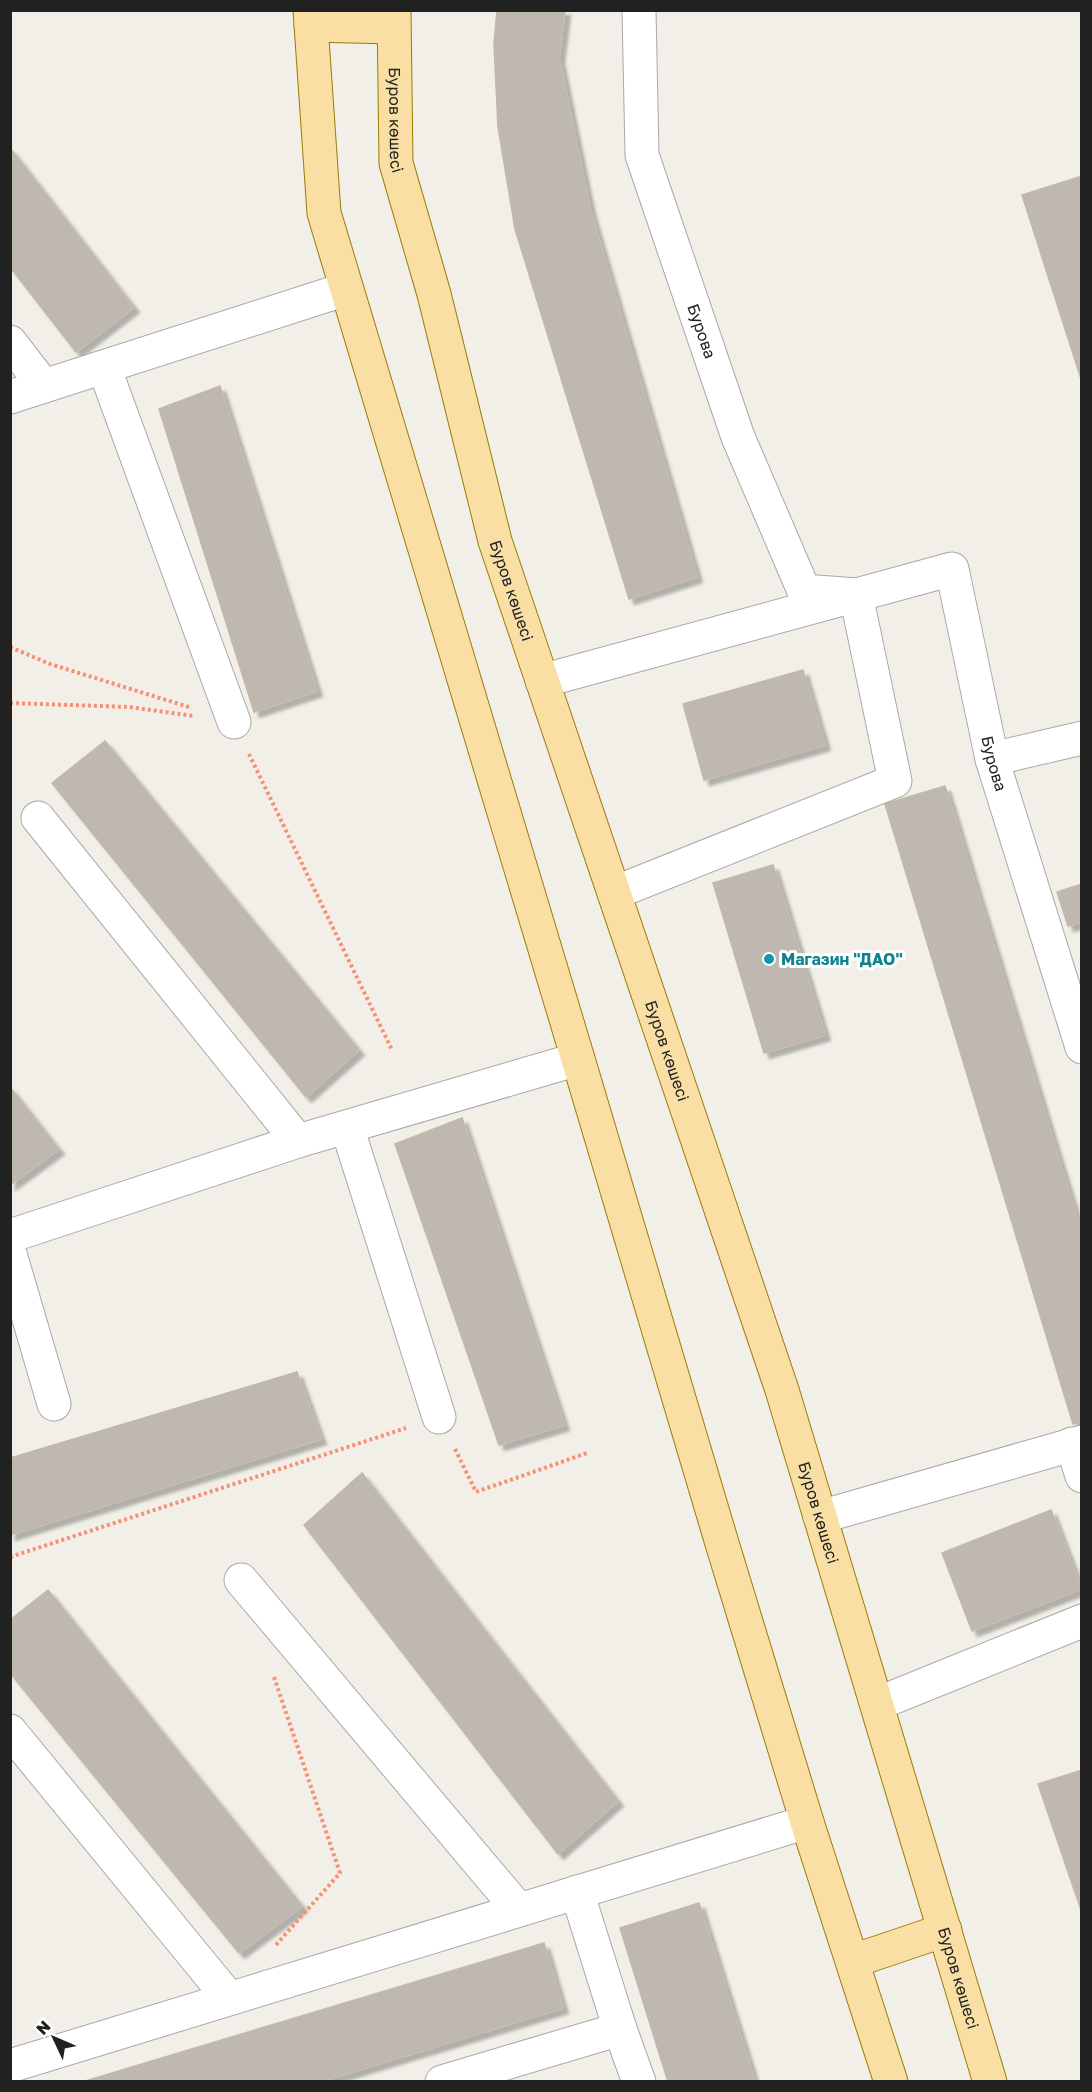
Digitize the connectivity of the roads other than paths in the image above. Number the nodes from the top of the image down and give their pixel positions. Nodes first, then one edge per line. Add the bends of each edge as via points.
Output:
1 (639, 10) edge
2 (310, 18) edge
3 (394, 19) edge
4 (346, 289) junction
5 (10, 342) edge
6 (104, 367) junction
7 (44, 386) junction
8 (10, 397) edge
9 (856, 595) junction
10 (542, 681) junction
11 (234, 722) road end
12 (1082, 738) edge
13 (992, 759) junction
14 (38, 818) dead end
15 (614, 893) junction
16 (1082, 1047) edge
17 (578, 1059) junction
18 (347, 1127) junction
19 (298, 1141) junction
20 (10, 1236) edge
21 (10, 1254) edge
22 (54, 1404) dead end
23 (439, 1417) road end
24 (1077, 1443) edge
25 (1082, 1476) edge
26 (820, 1517) junction
27 (241, 1580) dead end
28 (1082, 1621) edge
29 (877, 1704) junction
30 (10, 1731) edge
31 (807, 1822) junction
32 (577, 1892) junction
33 (519, 1910) junction
34 (945, 1930) junction
35 (853, 1961) junction
36 (229, 1998) junction
37 (620, 2029) junction
38 (14, 2071) edge
39 (442, 2082) edge
40 (639, 2082) edge
41 (891, 2082) edge
42 (990, 2082) edge

1 - 9 street, Бурова via 642,155 738,437 804,591
2 - 3 main road
2 - 4 main road via 324,213
3 - 10 main road, Буров көшесі via 396,163 434,294 495,541
4 - 6 street
4 - 17 main road
5 - 7 street
6 - 7 street
6 - 11 street
7 - 8 street
9 - 10 street, Бурова
9 - 13 street, Бурова via 952,569
9 - 15 street via 895,781
10 - 15 main road, Буров көшесі
12 - 13 street
13 - 16 street, Бурова
14 - 19 street
15 - 26 main road, Буров көшесі via 782,1390
17 - 18 street
17 - 31 main road
18 - 19 street
18 - 23 street
19 - 20 street
21 - 22 street
24 - 25 street
24 - 26 street
26 - 29 main road, Буров көшесі
27 - 33 street
28 - 29 street
29 - 34 main road, Буров көшесі
30 - 36 street
31 - 32 street
31 - 35 main road
32 - 33 street
32 - 37 street
33 - 36 street
34 - 35 main road
34 - 42 main road, Буров көшесі
35 - 41 main road
36 - 38 street
37 - 39 street
37 - 40 street

